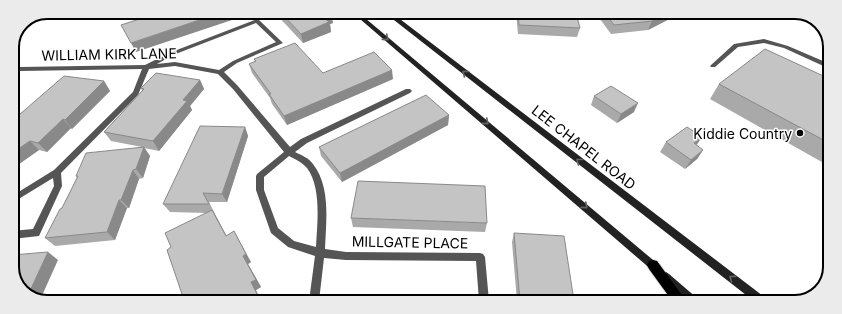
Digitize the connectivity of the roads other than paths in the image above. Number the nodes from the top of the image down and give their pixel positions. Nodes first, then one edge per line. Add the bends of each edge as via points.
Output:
1 (363, 19) edge
2 (396, 19) edge
3 (823, 64) edge
4 (146, 66) junction
5 (713, 66) dead end
6 (19, 69) edge
7 (220, 72) junction
8 (408, 91) dead end
9 (289, 152) junction
10 (57, 172) junction
11 (19, 196) edge
12 (19, 234) edge
13 (320, 253) junction
14 (653, 265) junction
15 (315, 295) edge
16 (483, 295) edge
17 (676, 295) edge
18 (686, 295) edge
19 (754, 295) edge

1 -> 14 main road
19 -> 2 main road, LEE CHAPEL ROAD
3 - 5 street via 786,47 764,41 736,45
4 - 6 street, WILLIAM KIRK LANE
4 - 7 street, WILLIAM KIRK LANE via 175,64
4 - 7 street via 257,21 280,43 235,62
4 - 10 street via 136,93
7 - 9 street via 235,86
8 - 9 street via 304,141
9 - 13 street via 310,166 318,183 322,203
9 - 13 street via 260,176 260,190 274,230 291,244
10 - 11 street
10 - 12 street via 58,186 36,233
13 - 15 street
13 - 16 street, MILLGATE PLACE via 346,256 480,257
14 - 17 main road
14 - 18 main road

